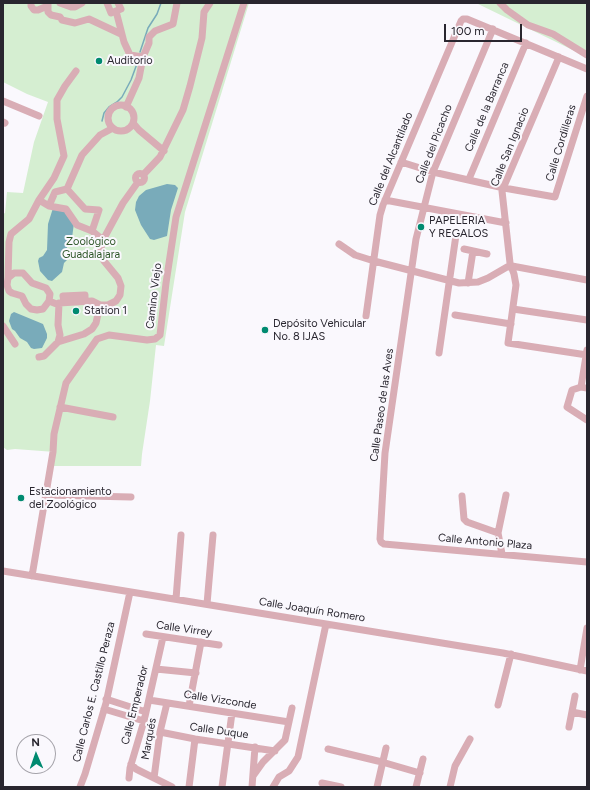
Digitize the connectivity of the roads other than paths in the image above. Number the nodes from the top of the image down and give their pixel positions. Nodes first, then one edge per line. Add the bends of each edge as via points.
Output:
1 (31, 3) edge
2 (48, 3) edge
3 (60, 3) edge
4 (82, 3) edge
5 (107, 3) edge
6 (118, 3) edge
7 (177, 3) edge
8 (210, 3) edge
9 (244, 3) edge
10 (500, 3) edge
11 (116, 11) junction
12 (493, 29) junction
13 (121, 34) junction
14 (526, 43) junction
15 (587, 55) edge
16 (143, 57) junction
17 (559, 57) junction
18 (587, 69) edge
19 (76, 71) dead end
20 (587, 96) edge
21 (3, 101) edge
22 (126, 107) junction
23 (39, 116) dead end
24 (133, 123) junction
25 (113, 128) junction
26 (139, 130) junction
27 (125, 131) junction
28 (164, 151) junction
29 (401, 162) junction
30 (433, 172) junction
31 (469, 179) junction
32 (504, 188) junction
33 (67, 189) junction
34 (40, 200) junction
35 (385, 200) junction
36 (49, 206) junction
37 (423, 207) junction
38 (506, 223) junction
39 (92, 231) junction
40 (456, 234) dead end
41 (103, 240) junction
42 (339, 244) dead end
43 (464, 249) dead end
44 (473, 251) junction
45 (487, 254) dead end
46 (374, 261) junction
47 (512, 266) junction
48 (411, 271) junction
49 (8, 278) junction
50 (587, 280) edge
51 (450, 281) junction
52 (468, 283) junction
53 (6, 292) edge
54 (49, 301) junction
55 (61, 304) junction
56 (100, 305) junction
57 (513, 309) junction
58 (455, 315) dead end
59 (366, 316) dead end
60 (587, 320) edge
61 (511, 324) junction
62 (3, 326) edge
63 (58, 342) junction
64 (15, 344) dead end
65 (587, 353) edge
66 (439, 354) dead end
67 (39, 357) dead end
68 (584, 387) edge
69 (60, 407) junction
70 (113, 417) dead end
71 (587, 420) edge
72 (46, 495) junction
73 (506, 495) dead end
74 (462, 496) dead end
75 (131, 497) dead end
76 (498, 533) junction
77 (182, 534) dead end
78 (213, 535) dead end
79 (381, 542) joint
80 (502, 554) junction
81 (587, 562) edge
82 (3, 571) edge
83 (32, 576) junction
84 (130, 592) junction
85 (176, 599) junction
86 (207, 604) junction
87 (326, 624) junction
88 (587, 628) edge
89 (146, 634) dead end
90 (163, 638) junction
91 (201, 642) junction
92 (219, 645) dead end
93 (511, 654) junction
94 (156, 669) junction
95 (584, 670) edge
96 (196, 673) junction
97 (575, 696) dead end
98 (106, 699) junction
99 (149, 700) junction
100 (167, 703) junction
101 (121, 704) junction
102 (498, 705) dead end
103 (189, 706) junction
104 (292, 708) dead end
105 (104, 709) junction
106 (146, 712) junction
107 (572, 712) junction
108 (118, 713) junction
109 (232, 713) junction
110 (587, 715) edge
111 (144, 721) junction
112 (289, 722) junction
113 (569, 726) dead end
114 (160, 732) junction
115 (195, 739) junction
116 (470, 739) dead end
117 (228, 744) junction
118 (255, 747) junction
119 (386, 748) dead end
120 (328, 749) dead end
121 (275, 751) junction
122 (423, 758) dead end
123 (382, 762) junction
124 (131, 764) junction
125 (420, 773) junction
126 (252, 776) junction
127 (129, 778) dead end
128 (154, 778) junction
129 (322, 783) dead end
130 (83, 786) edge
131 (172, 787) edge
132 (189, 787) edge
133 (222, 787) edge
134 (252, 787) edge
135 (273, 787) edge
136 (341, 787) edge
137 (377, 787) edge
138 (416, 787) edge
139 (450, 787) edge

1 - 2 street via 34,10 45,7
2 - 13 street via 48,12 62,20 75,23 89,19
3 - 4 street via 71,7
5 - 11 street via 111,13
6 - 11 street via 121,9
7 - 16 street via 173,24 155,31 149,37
8 - 28 street via 204,12 202,38 183,110
9 - 69 street, Camino Viejo via 176,217 160,335 147,340 109,335 97,338 66,383
10 - 15 street via 528,25 553,34
11 - 13 street
12 - 14 street
12 - 29 street, Calle del Alcantilado via 467,19 461,21
12 - 30 street, Calle del Picacho
13 - 16 street via 130,55
14 - 17 street
14 - 31 street, Calle de la Barranca
16 - 22 street via 139,78
17 - 18 street
17 - 32 street, Calle San Ignacio
19 - 34 street via 57,100 57,119 64,156
20 - 32 street, Calle Cordilleras via 555,197
21 - 23 street
22 - 24 street via 132,112
22 - 25 street via 118,106 109,114 109,122
24 - 26 street
24 - 27 street
25 - 27 street
25 - 33 street via 100,135 82,155
26 - 27 street
26 - 28 street
28 - 41 street via 143,175 136,176 138,182
29 - 30 street
29 - 35 street, Calle del Alcantilado
30 - 31 street
30 - 37 street, Calle del Picacho
31 - 32 street
32 - 38 street, Calle San Ignacio via 502,191
33 - 36 street via 55,192
33 - 39 street via 85,209 99,210
34 - 36 street
34 - 49 street via 29,219 11,234
35 - 37 street
35 - 46 street, Calle del Alcantilado via 380,215
36 - 39 street via 66,209 77,225
37 - 38 street
37 - 48 street, Calle del Picacho
38 - 47 street, Calle San Ignacio
39 - 41 street
40 - 51 street
41 - 56 street via 100,252 121,286 116,301
42 - 46 street via 355,255
43 - 44 street
44 - 45 street
44 - 52 street
46 - 48 street
46 - 59 street, Calle del Alcantilado
47 - 50 street
47 - 52 street via 488,278
47 - 57 street, Calle San Ignacio via 516,285
48 - 51 street
48 - 79 street, Calle Paseo de las Aves via 385,453
49 - 53 street
49 - 54 street via 14,273 23,273 32,283 47,289 50,294
51 - 52 street
51 - 66 street
53 - 54 street via 22,296 34,310 43,309
54 - 55 street
55 - 56 street via 92,301
55 - 63 street
56 - 63 street via 92,329
57 - 60 street
57 - 61 street, Calle San Ignacio
58 - 61 street
61 - 65 street, Calle San Ignacio via 508,343
62 - 64 street
63 - 67 street via 44,356
65 - 68 street
68 - 71 street via 572,390 567,407
69 - 70 street
69 - 72 street, Camino Viejo
72 - 75 street
72 - 83 street, Camino Viejo
73 - 76 street
74 - 76 street via 466,522
76 - 80 street
77 - 85 street
78 - 86 street
79 - 80 street, Calle Antonio Plaza
80 - 81 street, Calle Antonio Plaza
82 - 83 street, Calle Joaquín Romero
83 - 84 street, Calle Joaquín Romero
84 - 85 street, Calle Joaquín Romero
84 - 98 street, Calle Carlos E. Castillo Peraza
85 - 86 street, Calle Joaquín Romero
86 - 87 street, Calle Joaquín Romero
87 - 93 street, Calle Joaquín Romero
87 - 135 street via 298,757 289,771 279,777
88 - 95 street
89 - 90 street, Calle Virrey
90 - 91 street, Calle Virrey
90 - 94 street, Calle Emperador
91 - 92 street, Calle Virrey
91 - 96 street
93 - 95 street, Calle Joaquín Romero
93 - 102 street
94 - 96 street
94 - 99 street, Calle Emperador
96 - 103 street
97 - 107 street
98 - 101 street
98 - 105 street, Calle Carlos E. Castillo Peraza
99 - 100 street, Calle Vizconde
99 - 106 street, Calle Emperador
100 - 103 street, Calle Vizconde
100 - 114 street, Marqués
101 - 106 street
101 - 108 street
103 - 109 street, Calle Vizconde
104 - 112 street
105 - 108 street
105 - 130 street, Calle Carlos E. Castillo Peraza
106 - 111 street, Calle Emperador
107 - 110 street
107 - 113 street
108 - 111 street
109 - 112 street, Calle Vizconde
109 - 117 street
111 - 124 street, Calle Emperador
112 - 121 street via 285,740
114 - 115 street, Calle Duque
114 - 128 street, Marqués
115 - 117 street, Calle Duque
115 - 132 street
116 - 139 street via 455,766
117 - 118 street, Calle Duque
117 - 133 street
118 - 121 street, Calle Duque
118 - 126 street
119 - 123 street
120 - 123 street
121 - 126 street
122 - 125 street
123 - 125 street
123 - 137 street
124 - 127 street, Calle Emperador
124 - 128 street
125 - 138 street
126 - 134 street
128 - 131 street
129 - 136 street

